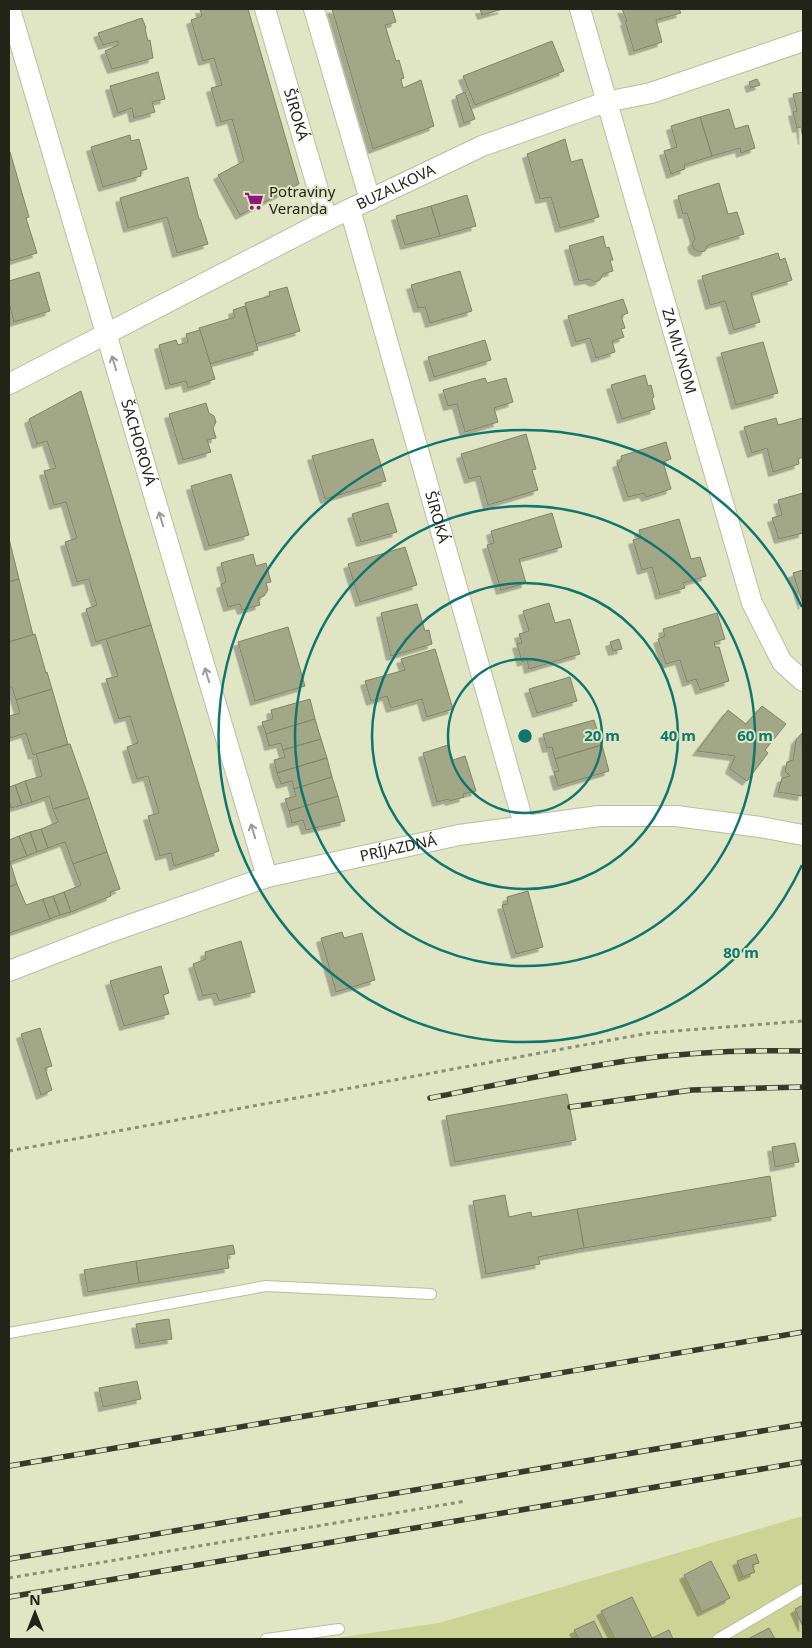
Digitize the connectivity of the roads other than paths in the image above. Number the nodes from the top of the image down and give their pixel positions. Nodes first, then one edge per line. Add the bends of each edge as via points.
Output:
1 (10, 9) edge
2 (265, 9) edge
3 (314, 9) edge
4 (580, 9) edge
5 (803, 42) edge
6 (606, 102) junction
7 (370, 200) junction
8 (350, 209) junction
9 (327, 220) junction
10 (106, 335) junction
11 (9, 384) edge
12 (803, 681) edge
13 (524, 825) junction
14 (803, 835) edge
15 (267, 877) junction
16 (9, 971) edge
17 (431, 1294) dead end
18 (9, 1333) edge
19 (803, 1588) edge
20 (339, 1630) dead end
21 (266, 1639) edge
22 (718, 1639) edge

1 - 10 street, ŠACHOROVÁ
2 - 9 street, ŠIROKÁ
3 - 7 street
4 - 6 street, ZA MLYNOM
5 - 6 street, BUZALKOVA via 651,93
6 - 7 street, BUZALKOVA via 482,146
6 - 12 street, ZA MLYNOM via 752,603 782,662
7 - 8 street, BUZALKOVA
8 - 9 street, BUZALKOVA
8 - 13 street, ŠIROKÁ
9 - 10 street, BUZALKOVA
10 - 11 street, BUZALKOVA
15 -> 10 street, ŠACHOROVÁ
13 - 14 street, PRÍJAZDNÁ via 600,816 676,816
13 - 15 street, PRÍJAZDNÁ via 459,835
15 - 16 street, PRÍJAZDNÁ
17 - 18 lane via 266,1286
19 - 22 lane
20 - 21 lane

